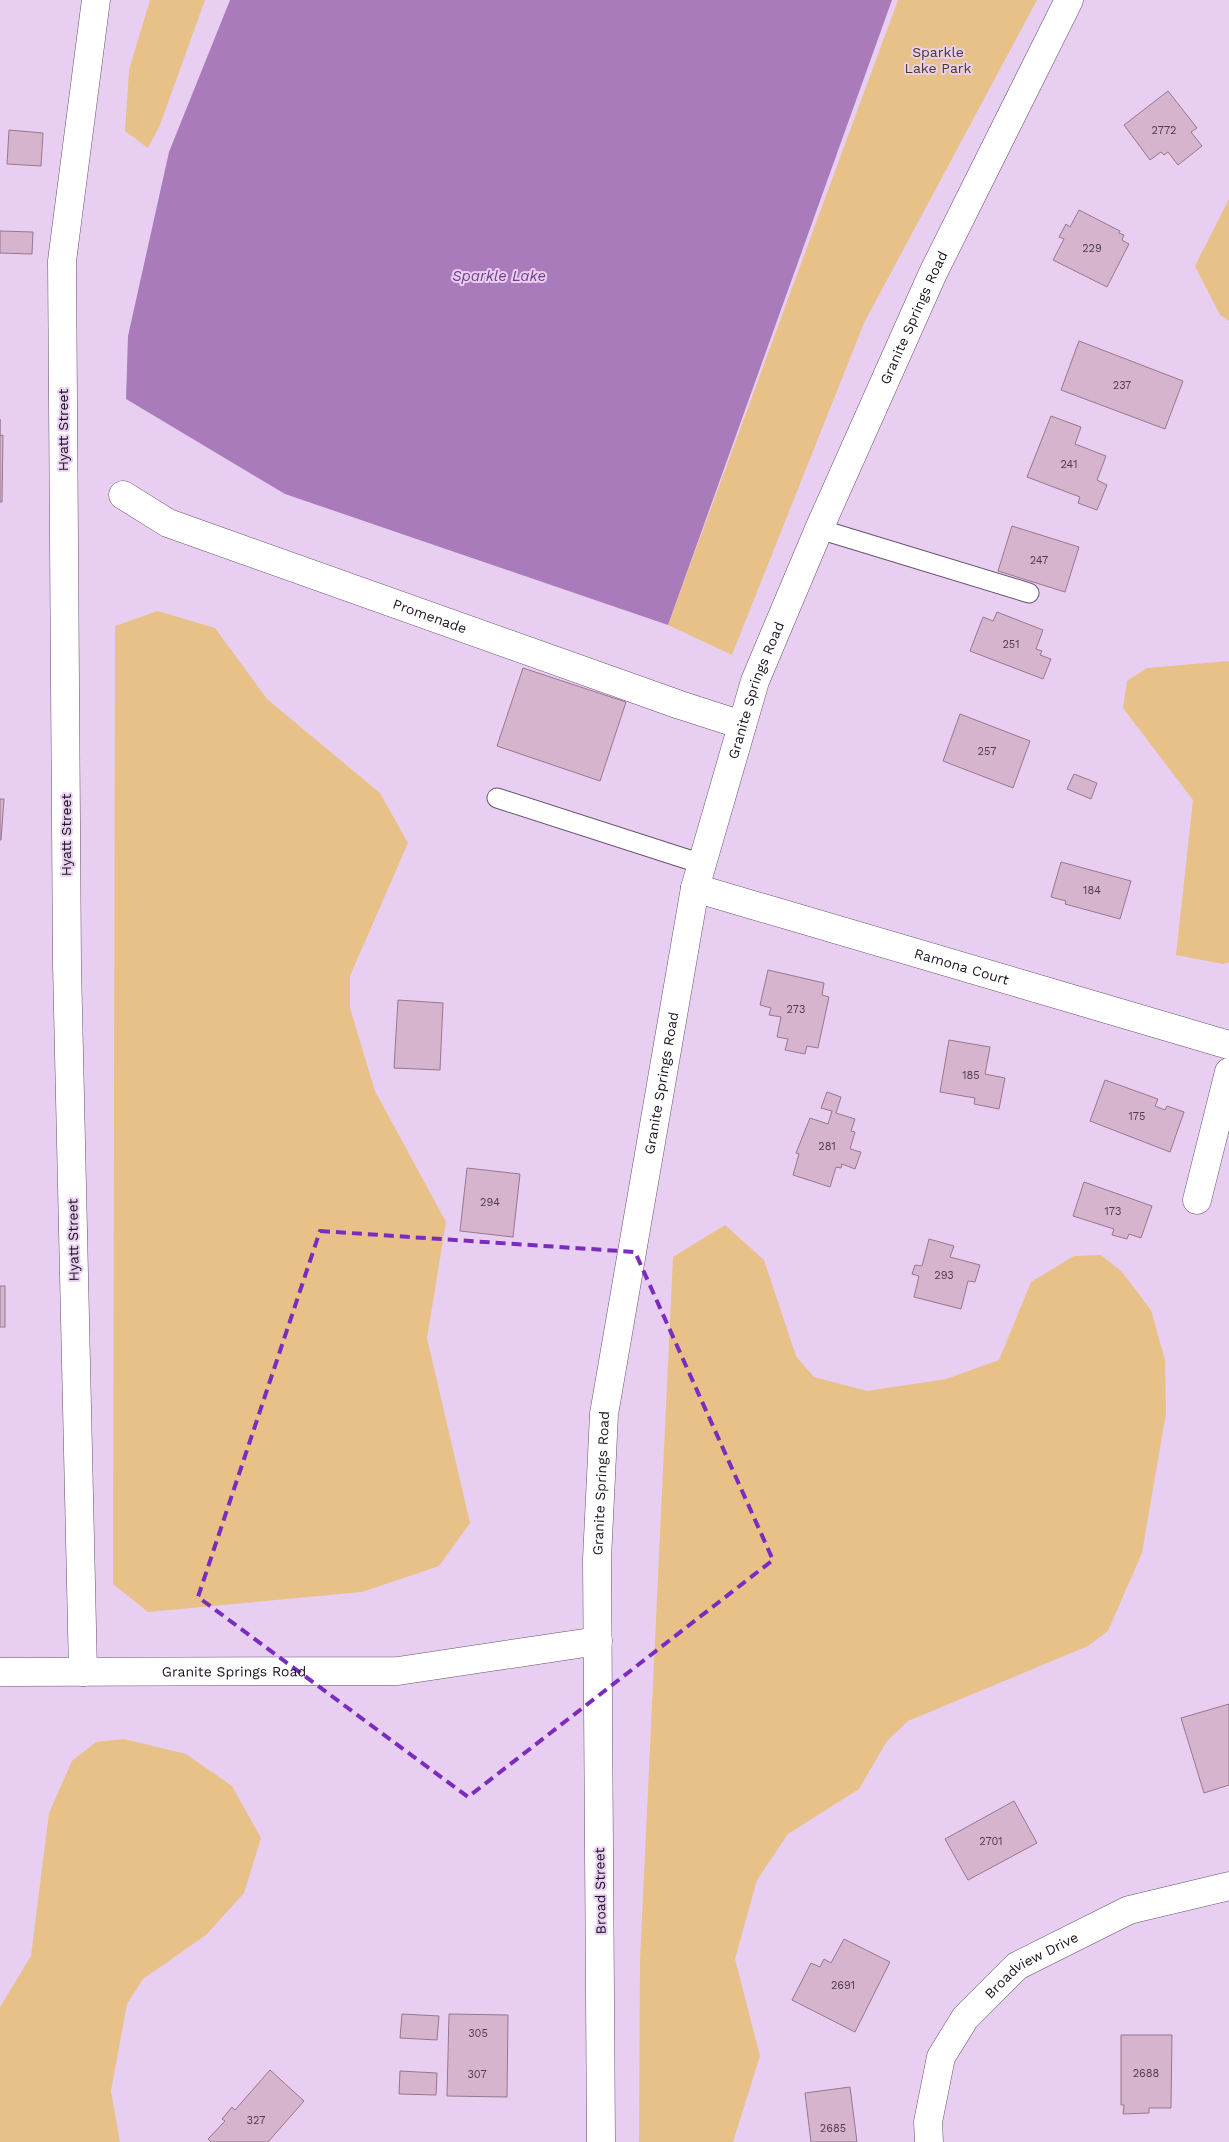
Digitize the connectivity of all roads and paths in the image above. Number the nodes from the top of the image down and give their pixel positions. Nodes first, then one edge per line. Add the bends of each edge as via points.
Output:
1 (96, 0) edge
2 (1069, 0) edge
3 (123, 495) dead end
4 (819, 529) junction
5 (1029, 593) dead end
6 (742, 725) junction
7 (497, 798) dead end
8 (698, 876) junction
9 (1229, 1045) edge
10 (1229, 1072) edge
11 (1197, 1200) dead end
12 (598, 1641) junction
13 (0, 1672) edge
14 (84, 1672) junction
15 (1229, 1886) edge
16 (601, 2142) edge
17 (929, 2142) edge

1 - 14 street, Hyatt Street via 62,261 67,965
2 - 4 street, Granite Springs Road via 933,273
3 - 6 street, Promenade via 168,523
4 - 5 lane
4 - 6 street, Granite Springs Road via 755,681
6 - 8 street, Granite Springs Road
7 - 8 lane
8 - 9 street, Ramona Court
8 - 12 street, Granite Springs Road via 604,1414 597,1559
10 - 11 street
12 - 14 street, Granite Springs Road via 398,1671
12 - 16 street, Broad Street
13 - 14 street, Granite Springs Road
15 - 17 street, Broadview Drive via 1129,1910 1017,1966 965,2018 941,2057 928,2122

